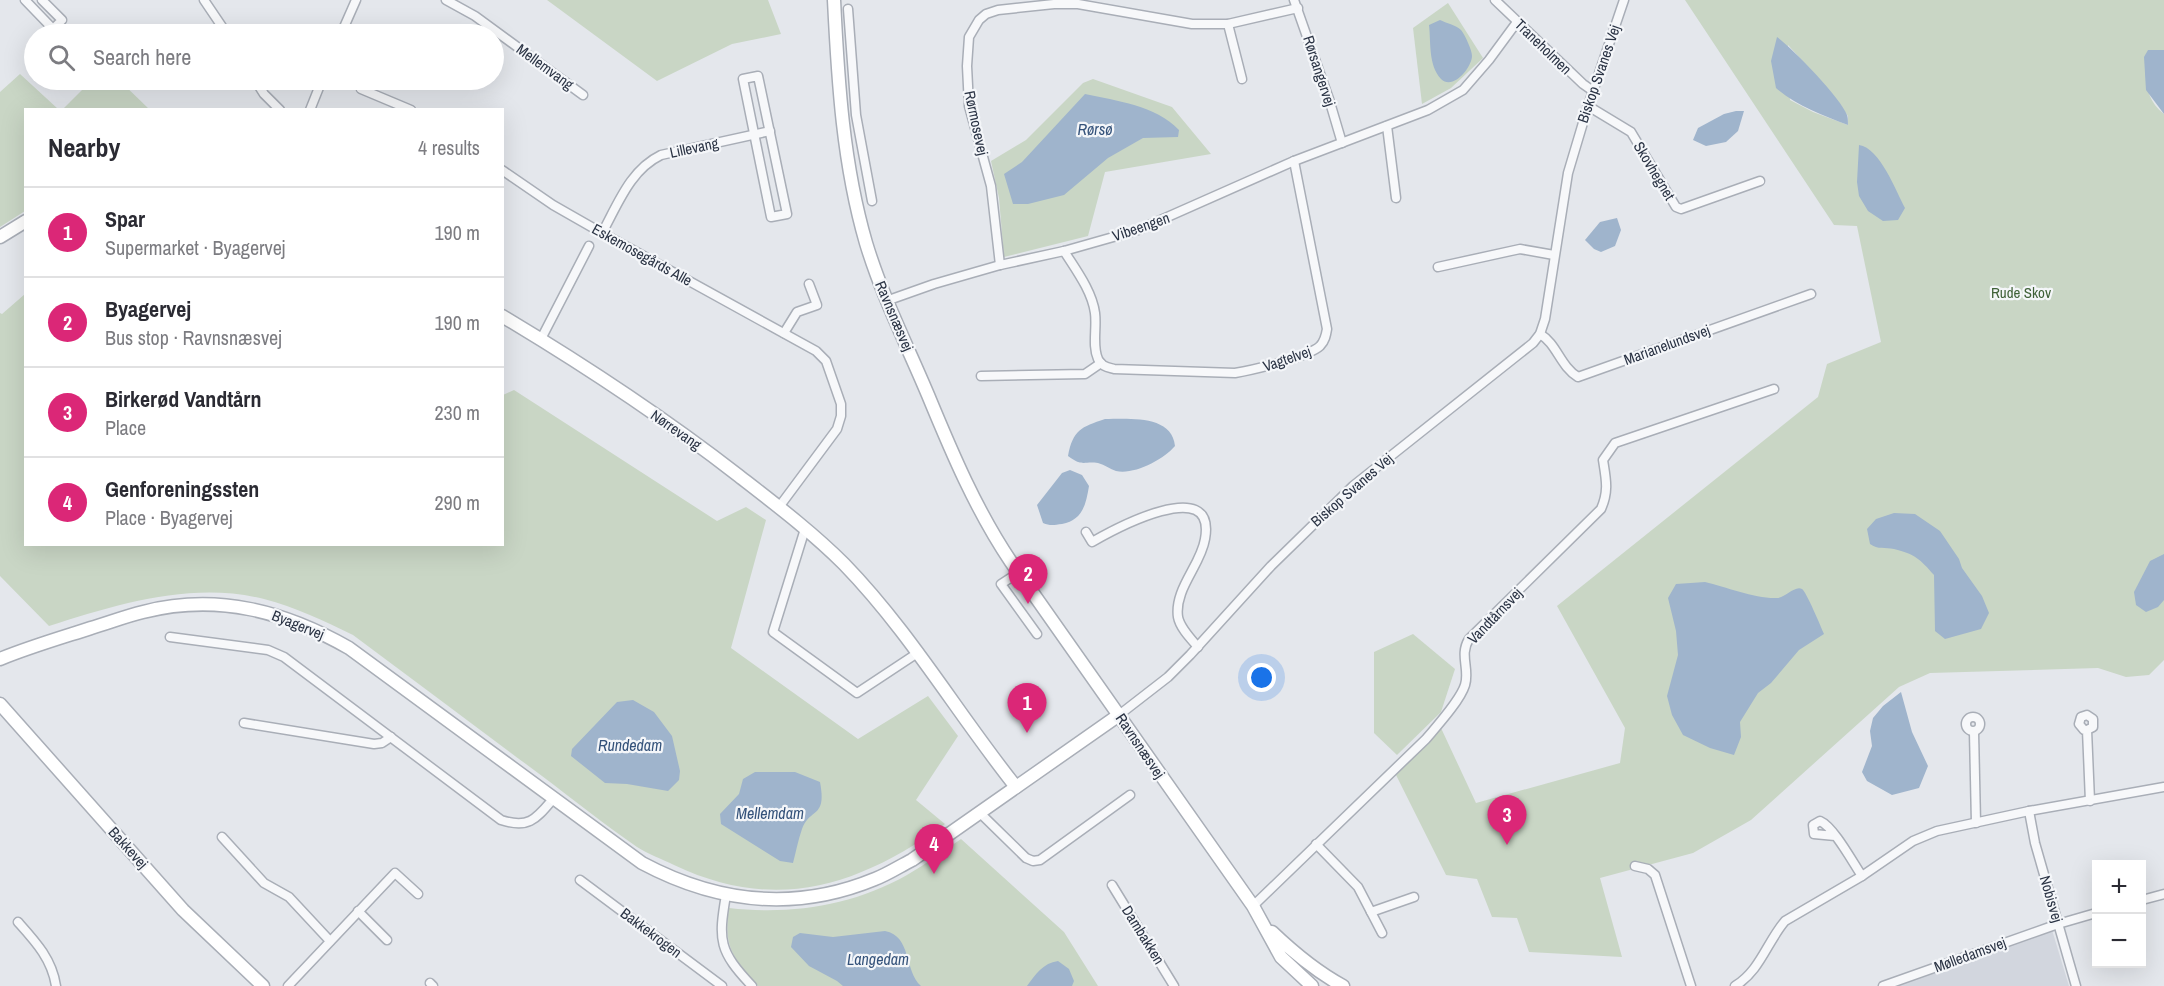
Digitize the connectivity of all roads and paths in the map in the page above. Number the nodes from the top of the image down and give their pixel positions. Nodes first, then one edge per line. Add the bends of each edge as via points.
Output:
1 (25, 0) edge
2 (42, 0) edge
3 (204, 0) edge
4 (356, 0) edge
5 (446, 0) edge
6 (834, 0) edge
7 (1495, 0) edge
8 (1624, 0) edge
9 (1296, 4) edge
10 (848, 9) dead end
11 (1517, 22) junction
12 (49, 24) edge
13 (58, 24) edge
14 (220, 24) edge
15 (345, 24) edge
16 (486, 24) edge
17 (1228, 24) junction
18 (851, 36) junction
19 (504, 37) edge
20 (836, 37) junction
21 (1242, 79) dead end
22 (261, 90) edge
23 (318, 90) edge
24 (366, 90) edge
25 (1593, 91) junction
26 (583, 95) dead end
27 (1588, 106) junction
28 (278, 108) edge
29 (311, 108) edge
30 (406, 108) edge
31 (1387, 126) junction
32 (770, 131) junction
33 (754, 135) junction
34 (1342, 143) junction
35 (1294, 161) junction
36 (504, 171) edge
37 (1760, 181) dead end
38 (1396, 198) dead end
39 (872, 201) dead end
40 (24, 222) edge
41 (602, 233) junction
42 (0, 237) edge
43 (589, 246) dead end
44 (1064, 250) junction
45 (1554, 255) junction
46 (1000, 265) junction
47 (1438, 267) dead end
48 (809, 284) dead end
49 (1811, 294) dead end
50 (886, 301) junction
51 (504, 317) edge
52 (784, 333) junction
53 (1540, 334) junction
54 (541, 339) junction
55 (1101, 363) junction
56 (981, 376) dead end
57 (1774, 389) dead end
58 (779, 507) junction
59 (805, 529) junction
60 (1086, 532) dead end
61 (1018, 573) junction
62 (1037, 634) dead end
63 (170, 637) dead end
64 (1198, 647) junction
65 (919, 652) junction
66 (0, 659) edge
67 (0, 704) edge
68 (1119, 715) junction
69 (244, 723) dead end
70 (2087, 730) dead end
71 (1974, 732) dead end
72 (391, 737) junction
73 (1016, 787) junction
74 (2164, 787) edge
75 (1130, 795) dead end
76 (553, 799) junction
77 (2090, 801) junction
78 (2029, 811) junction
79 (979, 812) junction
80 (1976, 823) junction
81 (1834, 836) dead end
82 (222, 837) dead end
83 (1316, 844) junction
84 (1635, 866) dead end
85 (1862, 876) junction
86 (580, 880) dead end
87 (1112, 885) dead end
88 (418, 894) dead end
89 (2164, 894) edge
90 (726, 895) junction
91 (1414, 897) dead end
92 (2146, 899) edge
93 (1253, 906) junction
94 (358, 911) junction
95 (1371, 912) junction
96 (2093, 914) edge
97 (1261, 920) junction
98 (18, 922) dead end
99 (2058, 924) junction
100 (1382, 933) dead end
101 (387, 940) dead end
102 (330, 941) junction
103 (1334, 984) edge
104 (56, 986) edge
105 (263, 986) edge
106 (288, 986) edge
107 (722, 986) edge
108 (752, 986) edge
109 (1174, 986) edge
110 (1312, 986) edge
111 (1691, 986) edge
112 (1736, 986) edge
113 (1883, 986) edge
114 (2076, 986) edge

1 - 12 street
2 - 13 street via 62,20
3 - 14 street
4 - 15 street
5 - 16 street, Mellemvang
6 - 20 street, Ravnsnæsvej
7 - 11 street, Traneholmen
8 - 25 street, Biskop Svanes Vej
9 - 17 street, Rørmosevej
9 - 34 street, Rørsangervej
10 - 18 street
11 - 25 street, Traneholmen
11 - 31 street, Vibeengen via 1462,90 1428,110
17 - 21 street
17 - 46 street, Rørmosevej via 1192,24 1078,4 998,10 979,20 969,37 969,106 991,186
18 - 20 street
18 - 39 street via 856,115
19 - 26 street, Mellemvang
20 - 50 street, Ravnsnæsvej via 845,150 866,244
22 - 28 street
23 - 29 street
24 - 30 street
25 - 27 street, Biskop Svanes Vej
27 - 37 street, Skovhegnet via 1631,132 1676,207
27 - 45 street, Biskop Svanes Vej via 1568,173
31 - 34 street, Vibeengen
31 - 38 street
32 - 33 street, Lillevang
32 - 33 street via 758,76 743,79
32 - 33 street via 787,214 771,217
33 - 41 street, Lillevang via 650,160 632,178
34 - 35 street, Vibeengen
35 - 44 street, Vibeengen via 1138,230
35 - 55 street, Vagtelvej via 1327,329 1322,344 1315,350 1235,373 1113,369
36 - 41 street, Eskemosegårds Alle
40 - 42 street
41 - 52 street, Eskemosegårds Alle
43 - 54 street
44 - 46 street, Vibeengen
44 - 55 street via 1093,302 1096,351
45 - 47 street via 1520,249
45 - 53 street, Biskop Svanes Vej
46 - 50 street, Vibeengen
48 - 52 street via 817,305 797,312
49 - 53 street, Marianelundsvej via 1578,377 1568,371 1550,340
50 - 61 street, Ravnsnæsvej via 959,470
51 - 54 street, Nørrevang
52 - 58 street, Eskemosegårds Alle via 826,361 842,416 837,429
53 - 64 street, Biskop Svanes Vej via 1353,486 1271,566
54 - 58 street, Nørrevang via 650,411
55 - 56 street via 1085,374
57 - 83 street, Vandtårnsvej via 1615,443 1602,460 1608,485 1601,509 1469,639 1463,653 1465,685 1439,723
58 - 59 street, Nørrevang
59 - 65 street, Nørrevang via 843,563
59 - 65 street via 773,632 857,693
60 - 64 street via 1092,542 1140,517 1180,507 1202,517 1205,540 1178,606 1180,624
61 - 62 street via 1001,584
61 - 68 street, Ravnsnæsvej
63 - 72 street via 268,650 284,657
64 - 68 street, Biskop Svanes Vej via 1168,677
65 - 73 street, Nørrevang
66 - 76 street, Byagervej via 140,613 178,606 213,605 269,613 299,622 349,648
67 - 105 street, Bakkevej via 183,910
68 - 73 street, Byagervej
68 - 93 street, Ravnsnæsvej
69 - 72 street via 374,744
70 - 77 street
71 - 80 street
72 - 76 street via 501,820 524,824 536,819
73 - 79 street, Byagervej
74 - 77 street
75 - 79 street via 1040,860 1033,861
76 - 90 street, Byagervej via 642,863 694,887
77 - 78 street
78 - 80 street
78 - 99 street, Nobisvej
79 - 90 street, Byagervej via 912,860 876,879 789,900
80 - 85 street via 1937,831 1913,841
81 - 85 street
82 - 102 street via 264,883 289,897
83 - 93 street, Vandtårnsvej
83 - 95 street via 1358,887
84 - 111 street via 1655,875
85 - 112 street via 1785,921 1758,964
86 - 107 street, Bakkekrogen
87 - 109 street, Dambakken
88 - 94 street via 394,873
89 - 92 street
90 - 108 street via 722,942 727,956
91 - 95 street
93 - 97 street, Ravnsnæsvej
94 - 101 street
94 - 102 street
95 - 100 street
96 - 99 street, Mølledamsvej
97 - 103 street, Ravnsnæsvej via 1289,949
97 - 110 street, Ravnsnæsvej via 1281,957
98 - 104 street via 44,951
99 - 113 street, Mølledamsvej
99 - 114 street, Nobisvej
102 - 106 street

